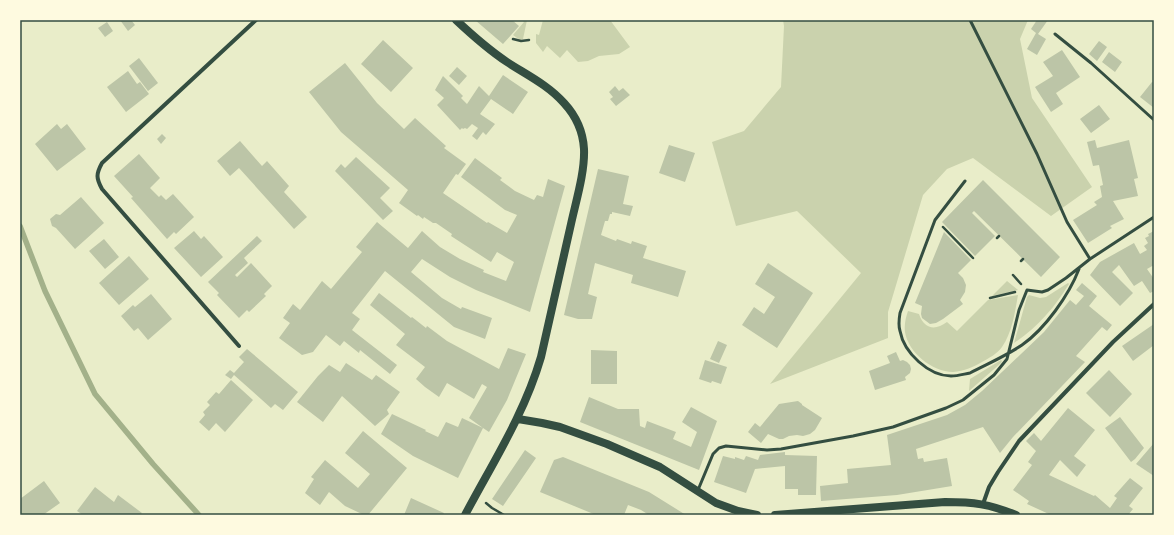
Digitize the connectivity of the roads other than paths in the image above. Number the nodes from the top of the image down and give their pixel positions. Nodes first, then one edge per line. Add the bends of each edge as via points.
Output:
1 (256, 20) edge
2 (456, 20) edge
3 (970, 20) edge
4 (1055, 34) dead end
5 (1154, 120) edge
6 (965, 182) dead end
7 (1154, 217) edge
8 (1090, 259) junction
9 (1080, 267) junction
10 (1154, 304) edge
11 (239, 346) dead end
12 (1008, 353) junction
13 (518, 419) junction
14 (697, 491) junction
15 (983, 504) junction
16 (737, 513) edge
17 (466, 515) edge
18 (757, 515) edge
19 (775, 515) edge
20 (1016, 515) edge

1 - 11 street via 102,163 97,172 97,181 102,189
2 - 13 main road via 491,51 554,92 572,113 582,135 583,164 543,349
3 - 8 lane via 1037,154 1067,222
4 - 5 lane
6 - 12 lane via 935,220 900,313 902,339 923,365 946,376 970,373
7 - 8 lane
8 - 9 lane
9 - 12 lane via 1070,290 1052,315 1023,344
9 - 12 lane via 1048,290 1027,290
10 - 15 street via 1113,342 1019,440 989,487
12 - 14 lane via 1003,366 963,400 893,427 781,449 756,450 736,446 719,448 713,454
13 - 14 main road via 560,427 608,444 660,467
13 - 17 main road
14 - 16 main road
15 - 19 main road via 945,502
15 - 20 main road
16 - 18 main road

